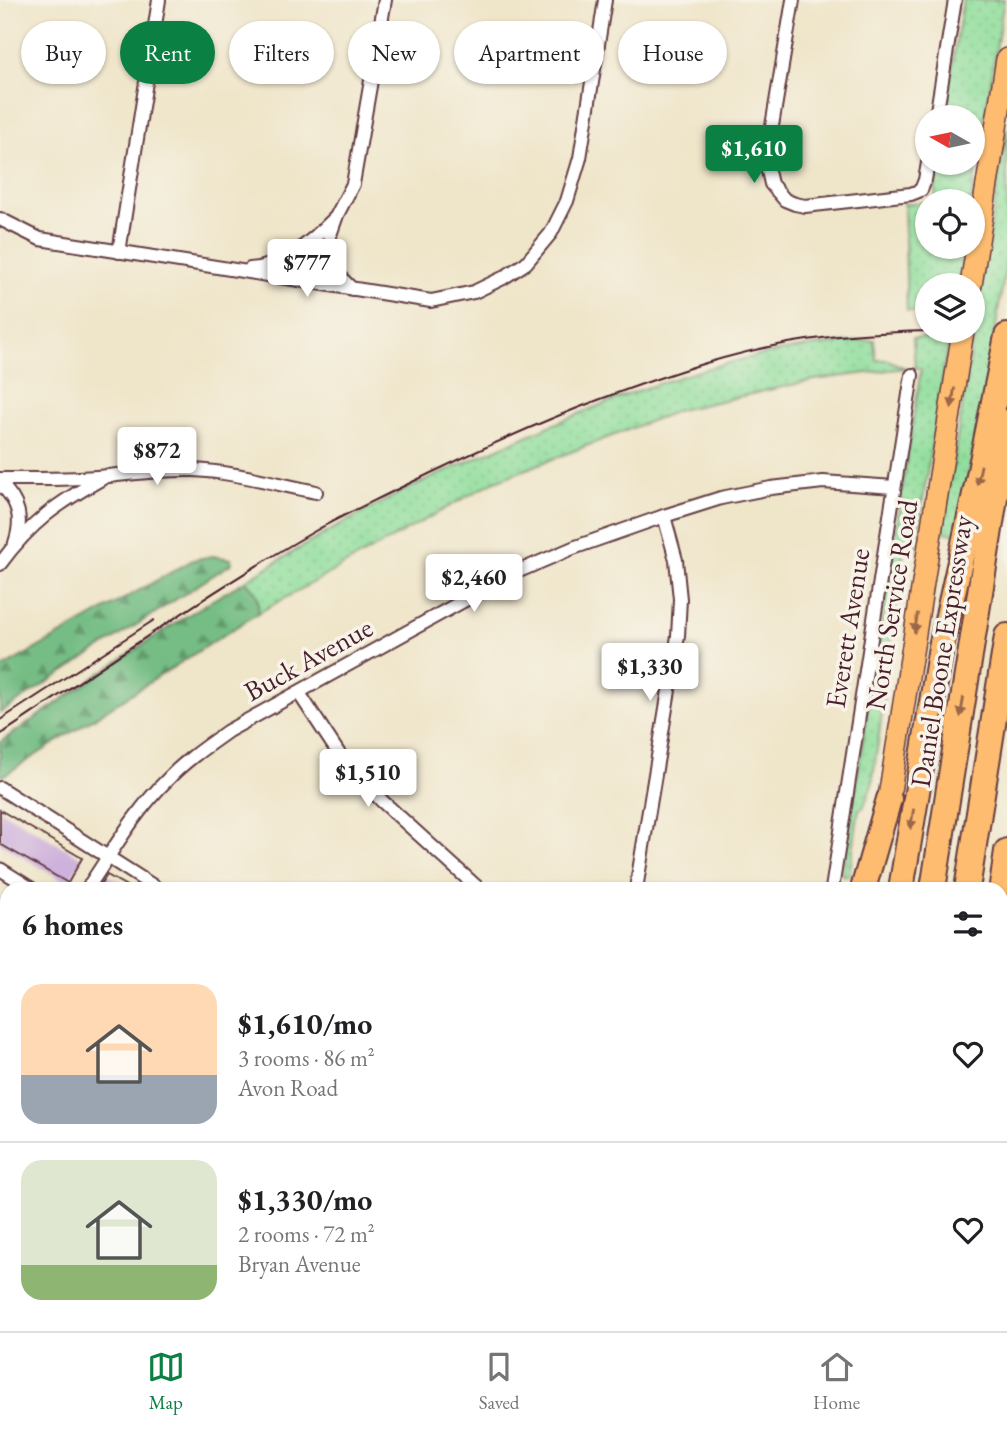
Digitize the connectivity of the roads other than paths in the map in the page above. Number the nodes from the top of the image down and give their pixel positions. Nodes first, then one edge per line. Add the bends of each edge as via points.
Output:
1 (159, 0) edge
2 (385, 0) edge
3 (605, 0) edge
4 (793, 0) edge
5 (955, 0) edge
6 (1007, 59) edge
7 (938, 105) edge
8 (926, 175) edge
9 (337, 215) junction
10 (0, 219) edge
11 (119, 252) junction
12 (229, 270) junction
13 (973, 273) edge
14 (352, 289) junction
15 (1007, 336) edge
16 (961, 343) edge
17 (912, 374) dead end
18 (1007, 422) edge
19 (106, 476) junction
20 (0, 482) edge
21 (894, 487) junction
22 (316, 492) dead end
23 (664, 516) junction
24 (15, 543) junction
25 (0, 564) edge
26 (1007, 636) edge
27 (299, 693) junction
28 (0, 788) edge
29 (889, 799) junction
30 (1007, 851) edge
31 (108, 858) junction
32 (0, 869) edge
33 (21, 882) edge
34 (92, 882) edge
35 (147, 882) edge
36 (472, 882) edge
37 (637, 882) edge
38 (833, 882) edge
39 (865, 882) edge
40 (875, 882) edge
41 (902, 882) edge
42 (934, 882) edge
43 (968, 882) edge
44 (1002, 882) edge

1 - 11 street
2 - 9 street via 353,184
3 - 14 street via 580,158 551,233 526,263 474,292 431,301
4 - 8 street via 766,162 771,184 785,200 805,206 911,194 921,190
5 - 7 street
6 - 13 main road
9 - 12 street via 316,237 279,262
9 - 14 street via 330,248 341,278
10 - 11 street via 40,239
11 - 12 street
12 - 14 street
15 -> 41 highway via 941,647
16 -> 29 main road, North Service Road
17 - 21 street, Everett Avenue
18 -> 42 highway, Daniel Boone Expressway
19 - 20 street
19 - 22 street via 196,470
19 - 24 street via 38,520
20 - 24 street via 19,513
21 - 23 street, Buck Avenue via 823,482 771,488
21 - 38 street, Everett Avenue
23 - 27 street, Buck Avenue via 512,574
23 - 37 street via 676,560 678,636
24 - 25 street
26 - 43 highway
27 - 31 street, Buck Avenue via 191,757 140,810
27 - 36 street via 344,761
28 - 31 street
29 - 39 highway
29 - 40 main road, North Service Road
30 - 44 highway
31 - 34 street, Buck Avenue
31 - 35 street
32 - 33 street

